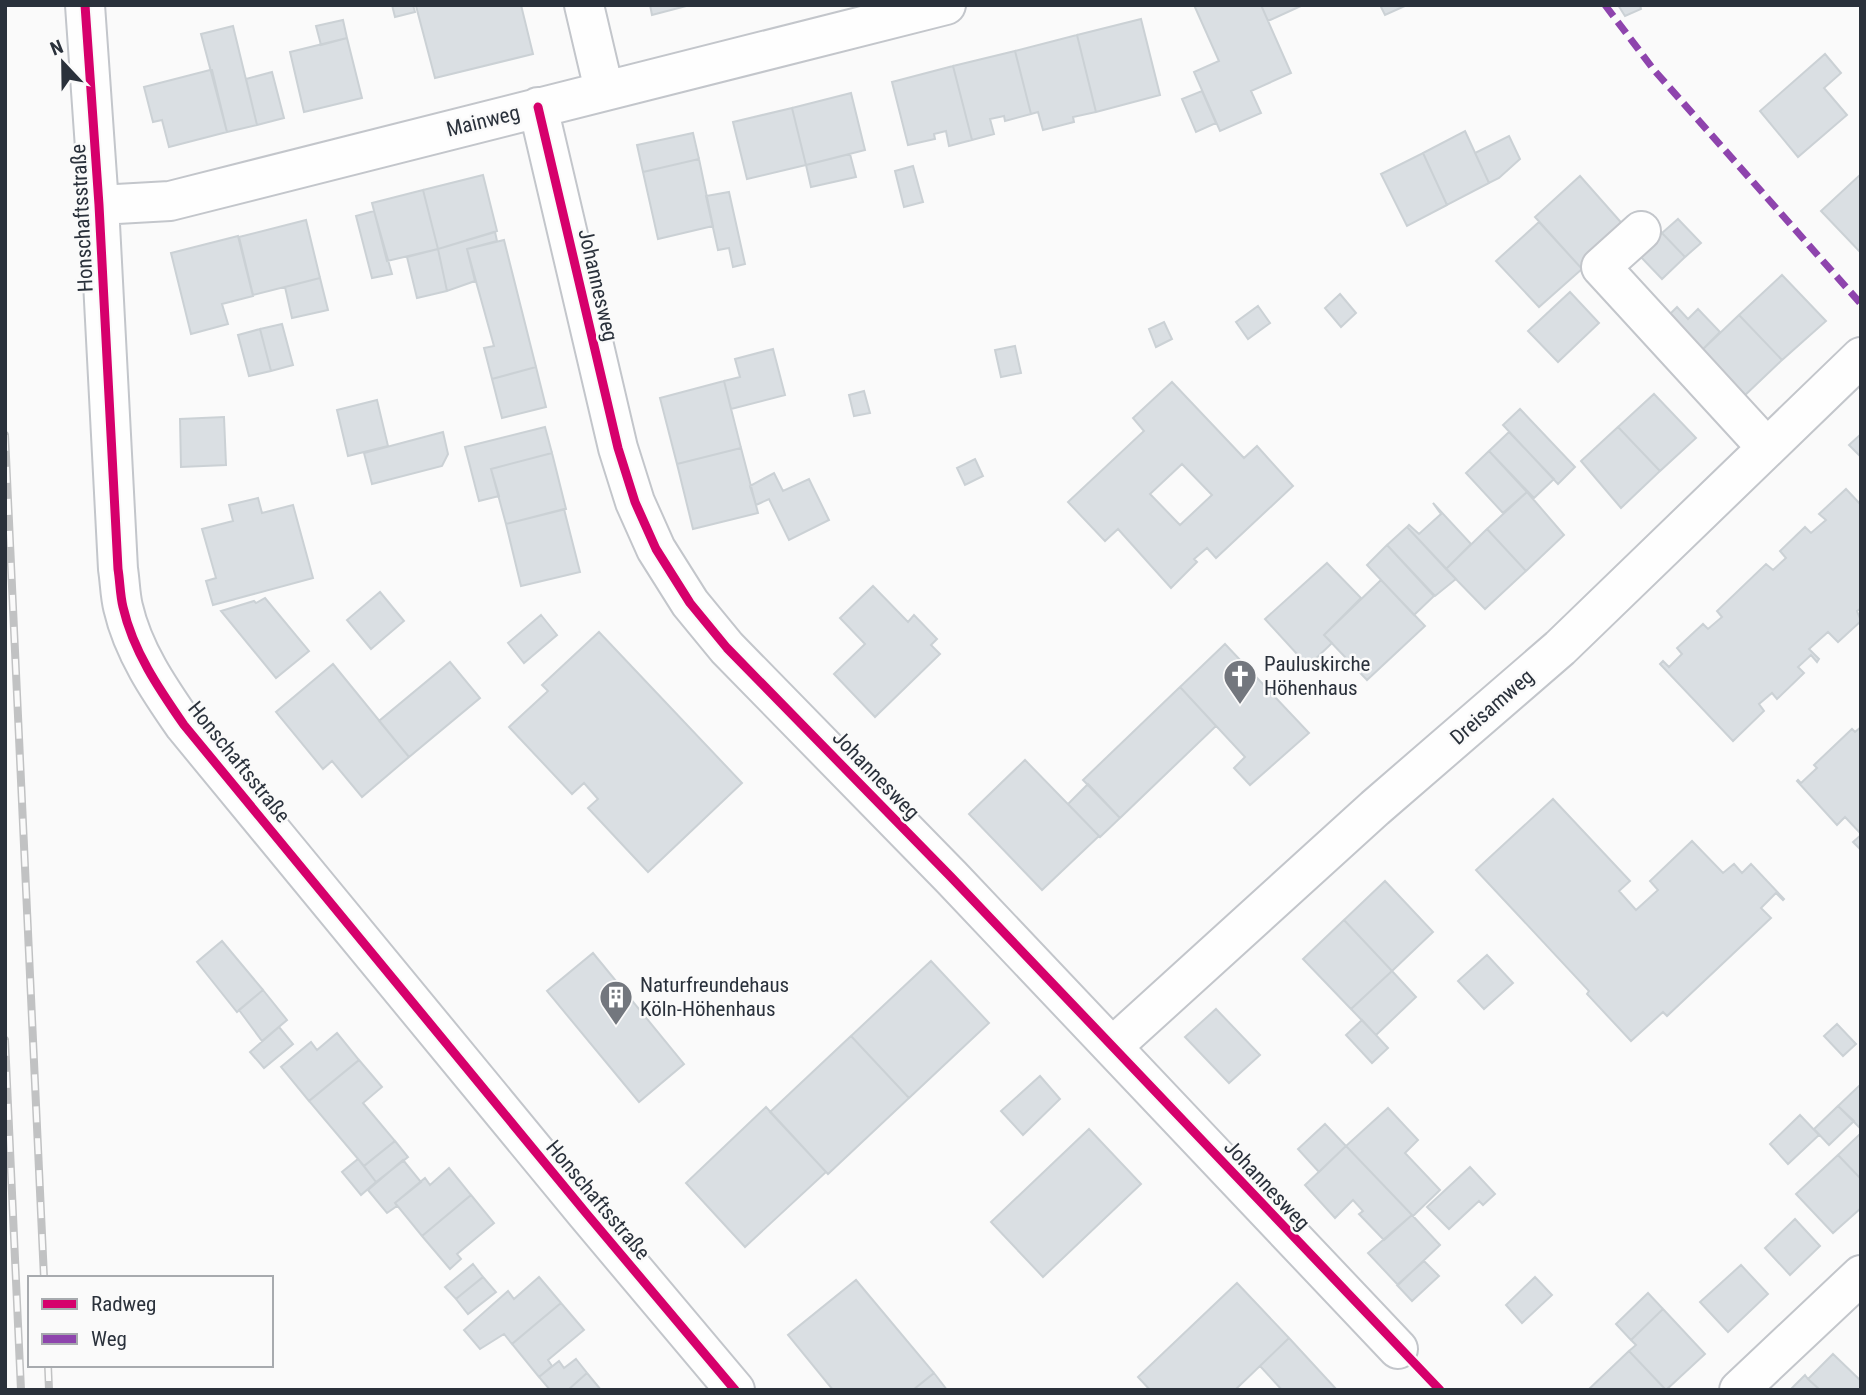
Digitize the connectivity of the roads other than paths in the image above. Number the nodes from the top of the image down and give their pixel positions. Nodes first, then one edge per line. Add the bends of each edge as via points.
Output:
1 (85, 5) edge
2 (584, 5) edge
3 (946, 5) edge
4 (604, 90) junction
5 (538, 107) junction
6 (99, 205) junction
7 (1641, 231) dead end
8 (1596, 297) dead end
9 (1861, 357) edge
10 (1757, 457) junction
11 (1112, 1047) junction
12 (1861, 1275) edge
13 (1398, 1349) dead end
14 (735, 1390) edge
15 (1739, 1390) edge

1 - 6 street, Honschaftsstraße
2 - 4 street
3 - 4 street, Mainweg
4 - 5 street, Mainweg
5 - 6 street, Mainweg via 170,201
5 - 11 street, Johannesweg via 618,448 656,549 690,603 727,648
6 - 14 street, Honschaftsstraße via 118,569 123,608 138,652 184,725
7 - 10 street via 1601,267
8 - 10 street
9 - 10 street, Dreisamweg
10 - 11 street, Dreisamweg via 1560,648 1375,808
11 - 13 street, Johannesweg
12 - 15 street

